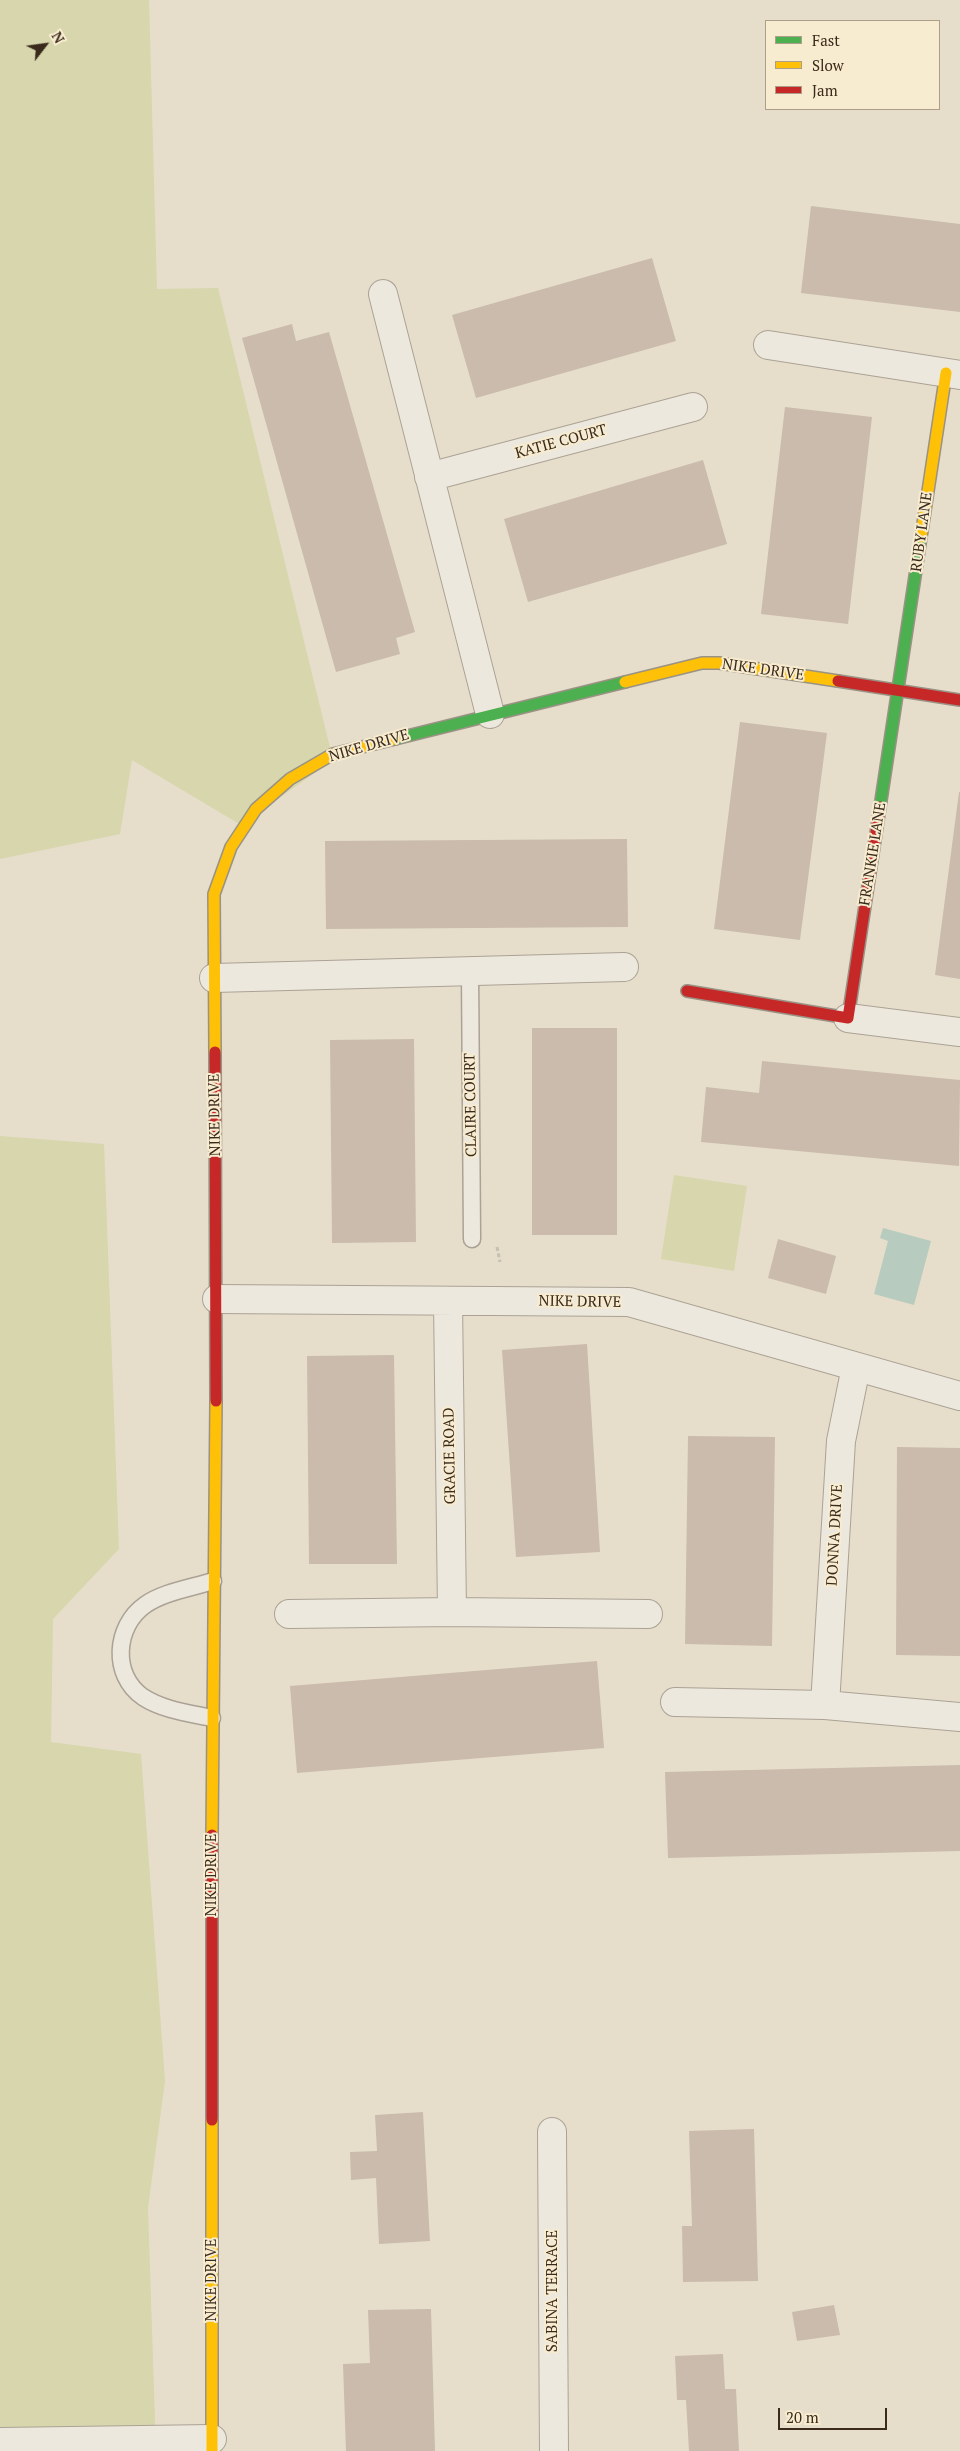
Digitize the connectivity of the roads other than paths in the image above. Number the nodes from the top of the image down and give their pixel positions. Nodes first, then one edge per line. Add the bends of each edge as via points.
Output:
1 (383, 294) dead end
2 (768, 345) dead end
3 (953, 374) edge
4 (693, 406) dead end
5 (429, 477) junction
6 (898, 690) junction
7 (960, 700) edge
8 (490, 714) junction
9 (624, 967) dead end
10 (470, 971) junction
11 (214, 978) junction
12 (687, 992) dead end
13 (848, 1018) junction
14 (960, 1032) edge
15 (472, 1239) dead end
16 (217, 1299) junction
17 (448, 1300) junction
18 (856, 1367) junction
19 (960, 1396) edge
20 (213, 1581) junction
21 (452, 1612) junction
22 (289, 1614) dead end
23 (648, 1614) dead end
24 (675, 1702) dead end
25 (825, 1705) junction
26 (960, 1717) edge
27 (212, 1718) junction
28 (552, 2132) dead end
29 (0, 2442) edge
30 (212, 2445) edge
31 (554, 2451) edge

1 - 5 street
2 - 3 street, RUBY LANE
3 - 6 street, RUBY LANE
4 - 5 street, KATIE COURT
5 - 8 street
6 - 7 street, NIKE DRIVE
6 - 8 street, NIKE DRIVE via 702,663
6 - 13 street, FRANKIE LANE
8 - 11 street, NIKE DRIVE via 333,754 310,764 271,793 236,834 222,864 214,894
9 - 10 street
10 - 11 street
10 - 15 lane, CLAIRE COURT
11 - 16 street, NIKE DRIVE
12 - 13 street
13 - 14 street
16 - 17 street, NIKE DRIVE
16 - 20 street, NIKE DRIVE
17 - 18 street, NIKE DRIVE via 629,1302
17 - 21 street, GRACIE ROAD
18 - 19 street, NIKE DRIVE
18 - 25 street, DONNA DRIVE via 841,1441
20 - 27 street, NIKE DRIVE
20 - 27 lane via 146,1604 131,1616 122,1633 120,1649 122,1667 141,1696 158,1705
21 - 22 street
21 - 23 street
24 - 25 street
25 - 26 street
27 - 30 street, NIKE DRIVE
28 - 31 street, SABINA TERRACE
29 - 30 street

